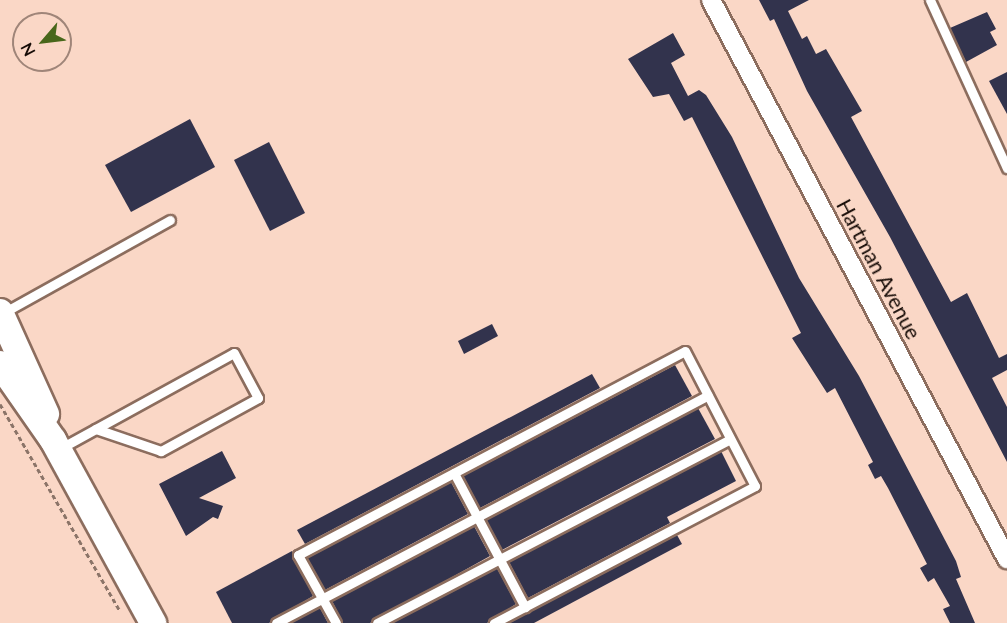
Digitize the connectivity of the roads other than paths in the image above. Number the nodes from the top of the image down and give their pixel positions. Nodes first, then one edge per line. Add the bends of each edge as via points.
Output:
1 (711, 0) edge
2 (930, 0) edge
3 (1007, 168) edge
4 (170, 220) dead end
5 (1, 319) edge
6 (0, 364) edge
7 (708, 394) junction
8 (96, 429) junction
9 (730, 438) junction
10 (56, 444) junction
11 (454, 473) junction
12 (477, 517) junction
13 (1002, 534) edge
14 (500, 559) junction
15 (1007, 559) edge
16 (323, 599) junction
17 (525, 607) junction
18 (153, 623) edge
19 (276, 623) edge
20 (336, 623) edge
21 (377, 623) edge
22 (494, 623) edge

1 - 13 street, Hartman Avenue
2 - 3 lane
4 - 5 lane
5 - 10 main road
6 - 10 main road
7 - 9 lane
7 - 11 lane via 685,351
7 - 12 lane
8 - 8 lane via 234,353 258,398 161,451
8 - 10 lane
9 - 14 lane
9 - 17 lane via 755,486
10 - 18 main road
11 - 12 lane
11 - 16 lane via 298,555
12 - 14 lane
12 - 16 lane
13 - 15 street, Hartman Avenue
14 - 17 lane
14 - 21 lane
16 - 19 lane
16 - 20 lane
17 - 22 lane

